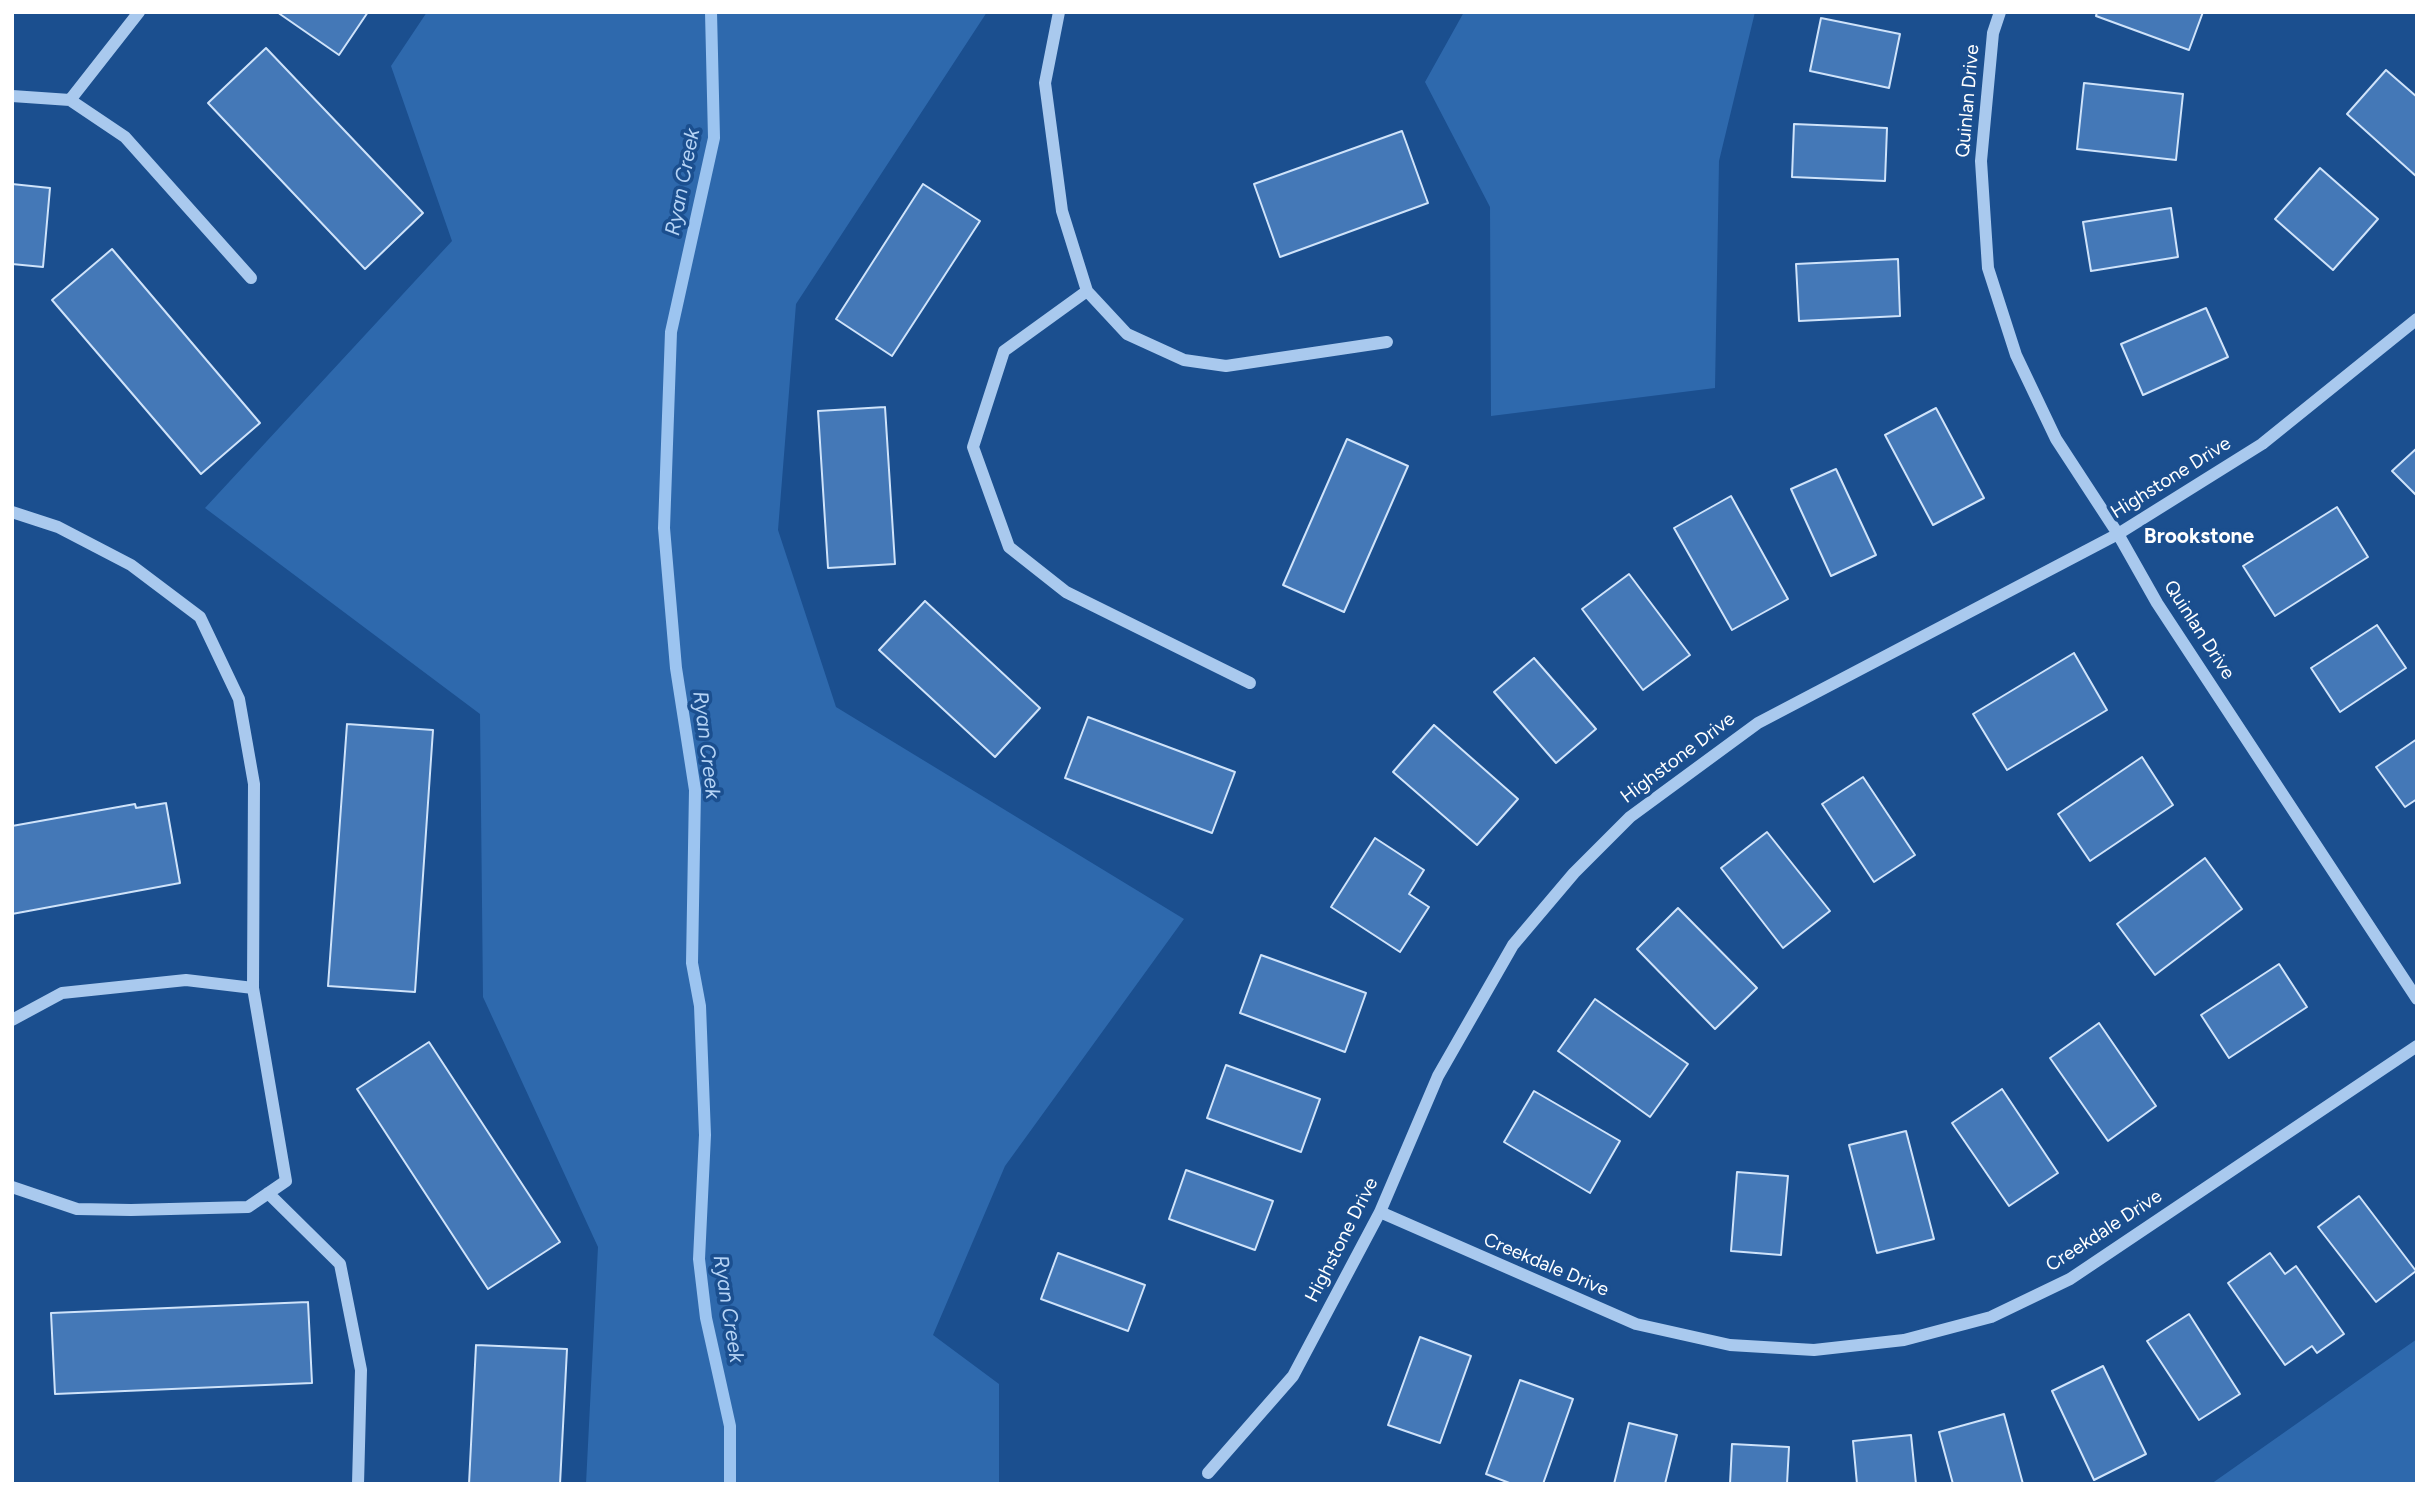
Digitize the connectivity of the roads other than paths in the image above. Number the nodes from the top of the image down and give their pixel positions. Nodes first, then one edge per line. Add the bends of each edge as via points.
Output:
1 (139, 12) edge
2 (1059, 12) edge
3 (2000, 12) edge
4 (12, 96) edge
5 (70, 100) junction
6 (251, 278) dead end
7 (1087, 291) junction
8 (2417, 319) edge
9 (1387, 342) dead end
10 (12, 512) edge
11 (2118, 534) junction
12 (1250, 683) dead end
13 (253, 988) junction
14 (2417, 999) edge
15 (12, 1020) edge
16 (2417, 1046) edge
17 (12, 1187) edge
18 (268, 1193) junction
19 (1380, 1212) junction
20 (1208, 1473) dead end
21 (358, 1484) edge

1 - 5 street
2 - 7 street via 1045,83 1062,211
3 - 11 street, Quinlan Drive via 1993,33 1980,161 1988,268 2016,355 2056,439
4 - 5 street
5 - 6 street via 125,137
7 - 9 street via 1127,334 1184,360 1226,366
7 - 12 street via 1004,351 973,447 1009,547 1066,592
8 - 11 street, Highstone Drive via 2262,444
10 - 13 street via 58,527 131,565 200,617 239,699 254,784
11 - 14 street, Quinlan Drive via 2157,603
11 - 19 street, Highstone Drive via 1758,723 1630,817 1574,873 1513,945 1438,1076
13 - 15 street via 186,980 62,993
13 - 18 street via 286,1181
16 - 19 street, Creekdale Drive via 2070,1279 1991,1317 1904,1340 1814,1350 1730,1345 1636,1324
17 - 18 street via 77,1209 248,1206
18 - 21 street via 340,1264 361,1370
19 - 20 street, Highstone Drive via 1293,1376

